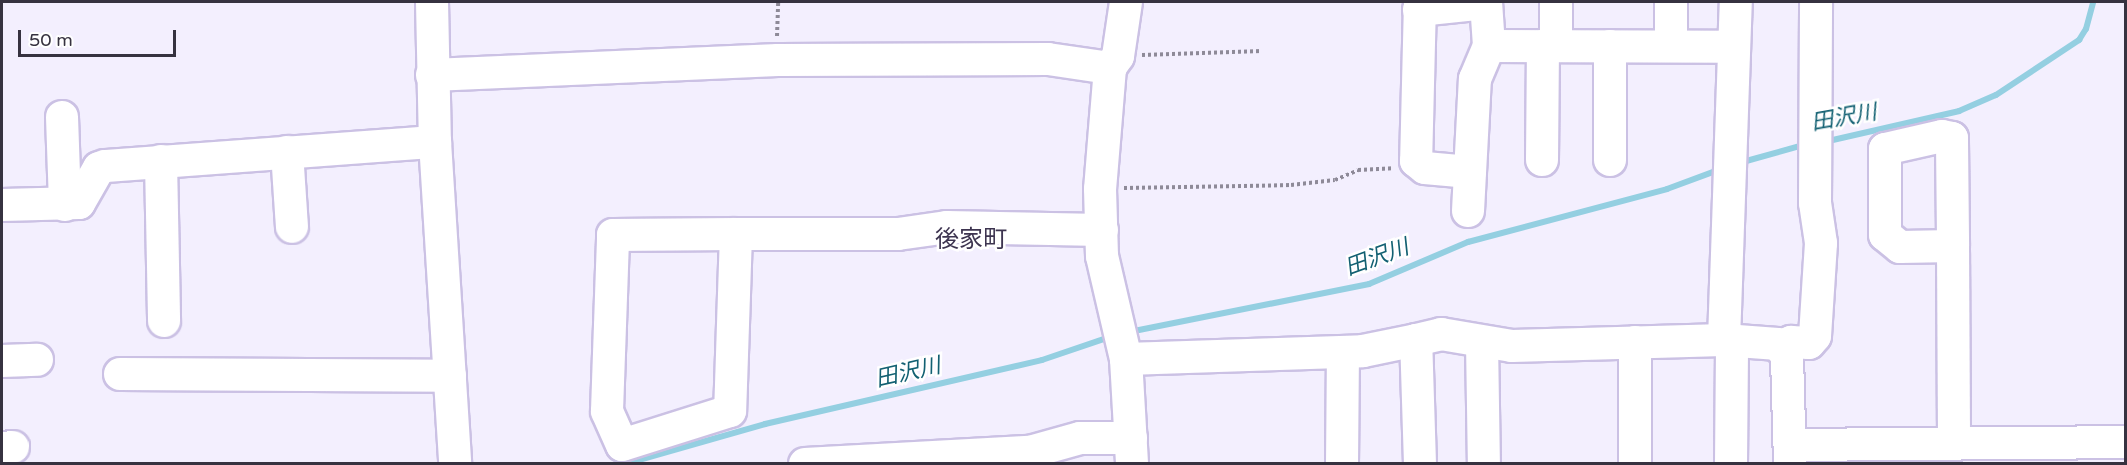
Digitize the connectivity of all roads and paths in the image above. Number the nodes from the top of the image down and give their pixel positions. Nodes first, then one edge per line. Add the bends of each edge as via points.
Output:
1 (432, 2) edge
2 (778, 2) edge
3 (1126, 2) edge
4 (1486, 2) edge
5 (1556, 2) edge
6 (1671, 2) edge
7 (1736, 2) edge
8 (1816, 2) edge
9 (1420, 6) edge
10 (1489, 46) junction
11 (1549, 46) junction
12 (1610, 46) junction
13 (1671, 46) junction
14 (1734, 47) junction
15 (1262, 51) dead end
16 (778, 60) junction
17 (1114, 62) junction
18 (432, 75) junction
19 (62, 117) dead end
20 (435, 142) junction
21 (287, 152) junction
22 (1542, 160) dead end
23 (1610, 160) dead end
24 (161, 161) junction
25 (1417, 163) junction
26 (1470, 172) junction
27 (1100, 189) junction
28 (2, 205) edge
29 (65, 205) junction
30 (1468, 211) dead end
31 (292, 227) dead end
32 (1101, 230) junction
33 (736, 234) junction
34 (1953, 246) dead end
35 (164, 321) dead end
36 (1416, 340) junction
37 (1728, 341) junction
38 (1482, 342) junction
39 (1635, 342) junction
40 (1122, 343) junction
41 (1783, 346) junction
42 (1343, 352) junction
43 (37, 360) dead end
44 (2, 361) edge
45 (120, 374) dead end
46 (450, 376) junction
47 (2126, 442) edge
48 (1954, 444) junction
49 (1132, 451) edge
50 (2021, 453) edge
51 (1791, 454) edge
52 (1904, 454) edge
53 (455, 464) edge
54 (805, 464) edge
55 (1342, 464) edge
56 (1420, 464) edge
57 (1484, 464) edge
58 (1635, 464) edge
59 (1731, 464) edge

1 - 18 street
2 - 16 path
3 - 17 street
4 - 9 street
4 - 10 street
5 - 11 street
6 - 13 street
7 - 14 street
8 - 41 street via 1815,203 1821,243 1815,336 1809,343 1791,342
9 - 25 street
10 - 11 street
10 - 26 street via 1475,79
11 - 12 street
11 - 22 street
12 - 13 street
12 - 23 street
13 - 14 street
14 - 37 street
15 - 17 path
16 - 17 street
16 - 18 street
17 - 27 street
18 - 20 street
19 - 29 street
20 - 21 street
20 - 46 street
21 - 24 street
21 - 31 street
24 - 29 street via 99,168 85,198
24 - 35 street
25 - 26 street via 1425,168
25 - 27 path via 1358,170 1335,180 1291,184
26 - 30 street
27 - 32 street
28 - 29 street
32 - 33 street via 947,227 898,234
32 - 40 street via 1102,256
33 - 33 street via 613,235 607,411 622,445 730,411
34 - 48 street
36 - 38 street via 1449,334
36 - 42 street
36 - 56 street
37 - 39 street
37 - 41 street
37 - 59 street
38 - 39 street via 1512,346
38 - 57 street
39 - 58 street
40 - 42 street
40 - 49 street
41 - 51 street via 1787,356
42 - 55 street
43 - 44 street
45 - 46 street
46 - 53 street
47 - 50 street
48 - 50 street
48 - 52 street
49 - 54 street via 1080,438 1030,452
51 - 52 street

